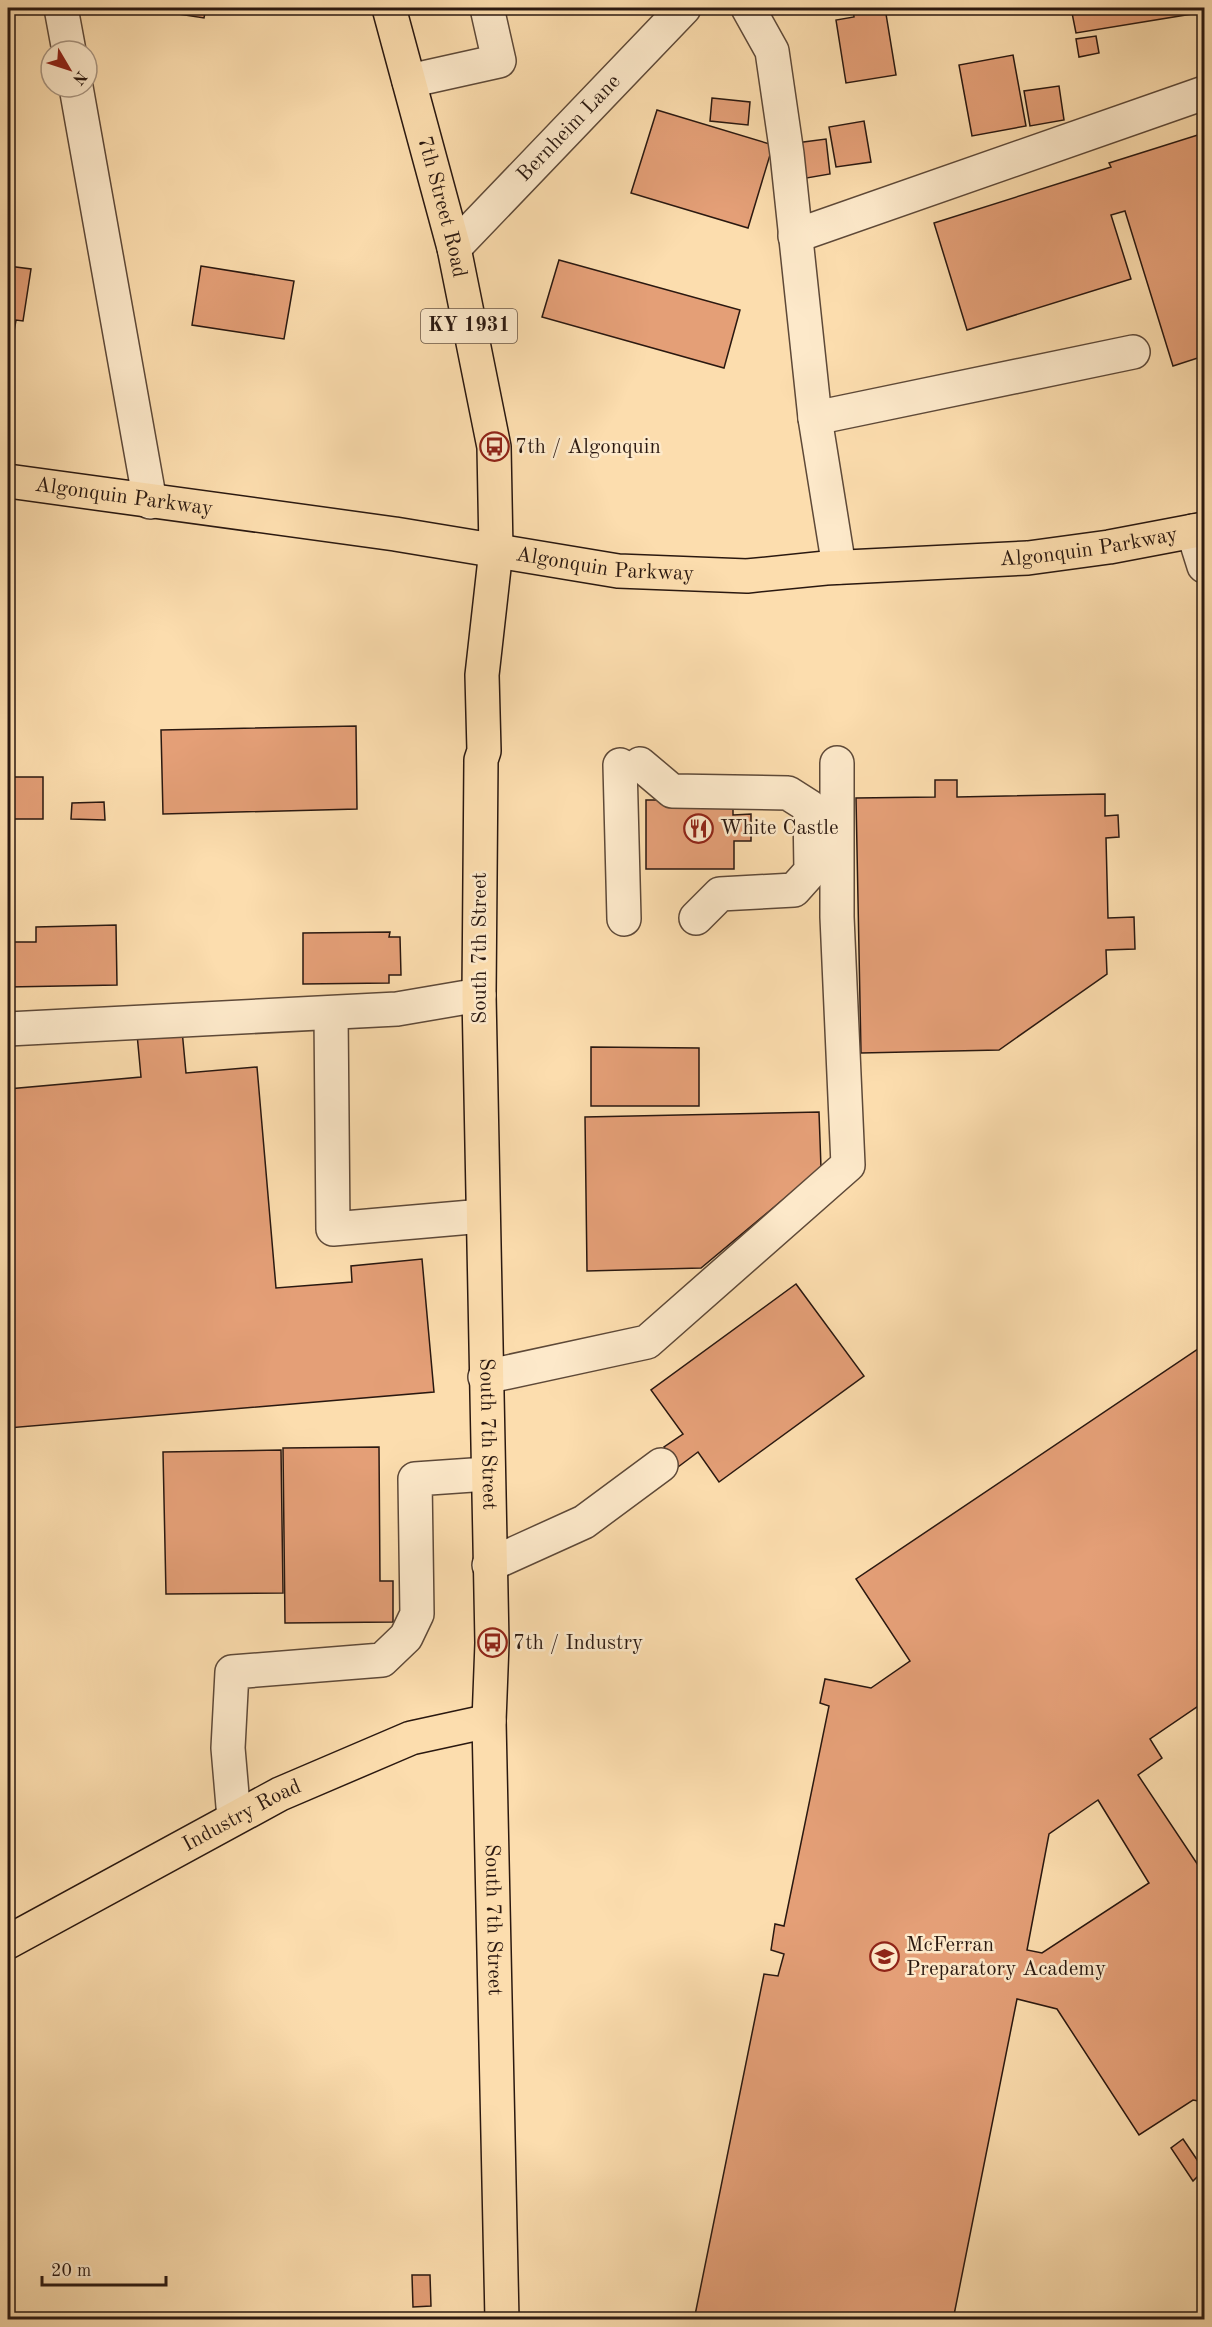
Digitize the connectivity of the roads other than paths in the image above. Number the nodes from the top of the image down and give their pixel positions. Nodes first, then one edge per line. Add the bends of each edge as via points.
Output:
1 (61, 8) edge
2 (389, 8) edge
3 (684, 8) edge
4 (748, 8) edge
5 (496, 9) edge
6 (67, 39) edge
7 (409, 81) junction
8 (1204, 93) edge
9 (78, 99) edge
10 (795, 236) junction
11 (454, 248) junction
12 (1133, 352) dead end
13 (815, 418) junction
14 (8, 481) edge
15 (150, 502) junction
16 (1199, 530) edge
17 (496, 550) junction
18 (1204, 566) edge
19 (839, 567) junction
20 (837, 763) dead end
21 (696, 918) dead end
22 (624, 919) dead end
23 (479, 995) junction
24 (331, 1013) junction
25 (8, 1029) edge
26 (483, 1216) junction
27 (485, 1377) junction
28 (661, 1465) dead end
29 (487, 1474) junction
30 (489, 1565) junction
31 (489, 1721) junction
32 (234, 1818) junction
33 (8, 1942) edge
34 (502, 2319) edge

1 - 6 street
2 - 7 main road, 7th Street Road / KY 1931
3 - 11 street, Bernheim Lane
4 - 10 street via 772,51
5 - 7 street via 499,61
7 - 11 main road, 7th Street Road / KY 1931
8 - 10 street
9 - 15 street
10 - 13 street
11 - 17 main road, 7th Street Road / KY 1931 via 494,447
12 - 13 street
13 - 19 street
14 - 15 main road, Algonquin Parkway
15 - 17 main road, Algonquin Parkway via 218,508
16 - 18 street
16 - 19 main road, Algonquin Parkway via 1028,558
17 - 19 main road, Algonquin Parkway via 618,571 747,576
17 - 23 main road, South 7th Street via 482,675
20 - 27 street via 837,917 848,1165 647,1342
21 - 22 street via 720,894 794,890 811,871 810,807 788,793 672,791 630,764
23 - 24 street via 397,1009
23 - 26 main road, South 7th Street
24 - 25 street
24 - 26 street via 333,1229
26 - 27 main road, South 7th Street
27 - 29 main road, South 7th Street
28 - 30 street via 584,1522
29 - 30 main road, South 7th Street
29 - 32 street via 415,1479 417,1614 406,1637 382,1660 232,1672 228,1748
30 - 31 main road, South 7th Street
31 - 32 main road, Industry Road via 411,1738
31 - 34 main road, South 7th Street
32 - 33 main road, Industry Road

